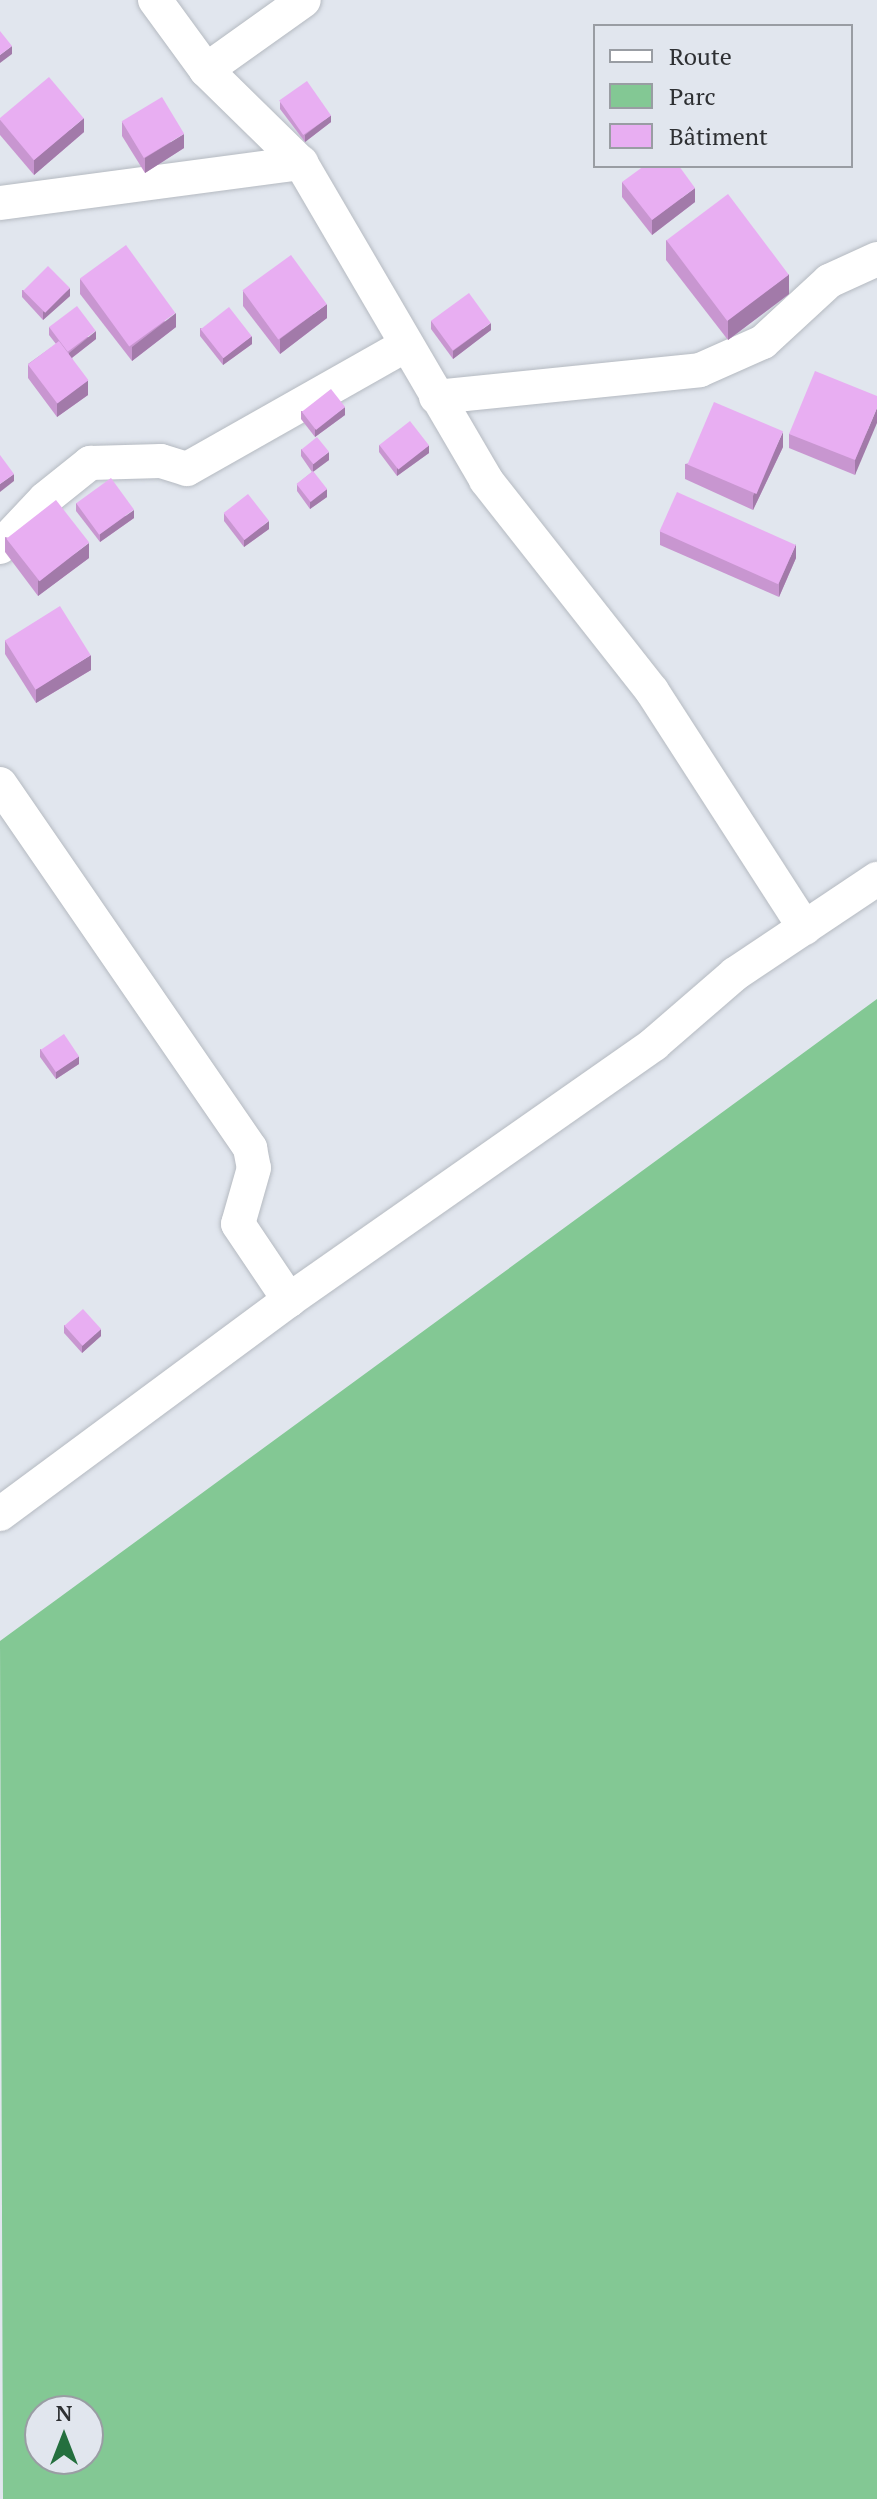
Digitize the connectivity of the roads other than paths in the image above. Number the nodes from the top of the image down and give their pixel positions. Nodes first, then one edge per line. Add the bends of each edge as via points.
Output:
1 (155, 0) edge
2 (304, 0) edge
3 (206, 70) junction
4 (301, 163) junction
5 (0, 203) edge
6 (877, 259) edge
7 (404, 346) junction
8 (436, 397) junction
9 (0, 547) edge
10 (0, 784) edge
11 (877, 879) edge
12 (805, 928) junction
13 (289, 1300) junction
14 (0, 1514) edge

1 - 3 street
2 - 3 street
3 - 4 street
4 - 5 street
4 - 7 street via 329,204
6 - 8 street via 829,281 763,342 700,370
7 - 8 street
7 - 9 street via 187,469 161,461 90,463 45,499
8 - 12 street via 486,480 692,749
10 - 13 street via 250,1148 254,1168 238,1224
11 - 12 street
12 - 13 street via 735,974 688,1018 560,1113
13 - 14 street

